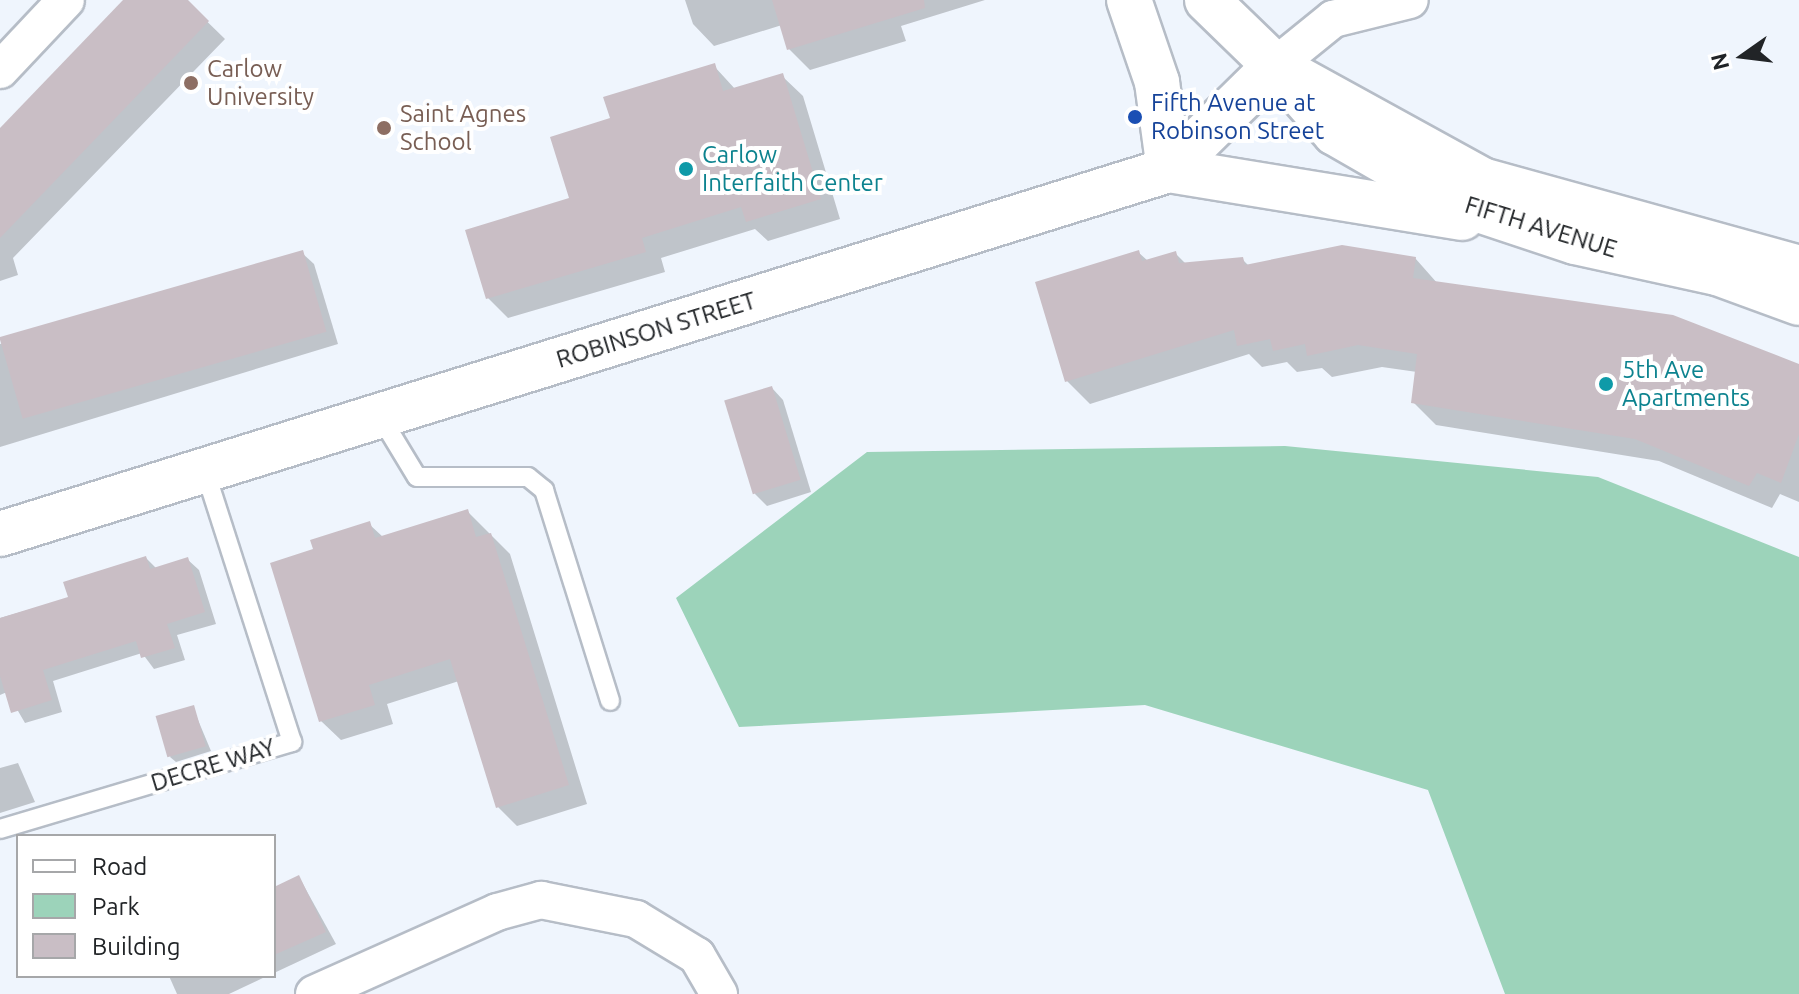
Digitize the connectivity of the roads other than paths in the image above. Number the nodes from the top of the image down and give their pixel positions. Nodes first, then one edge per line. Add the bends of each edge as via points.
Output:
1 (66, 0) edge
2 (1129, 0) edge
3 (1207, 0) edge
4 (1410, 0) edge
5 (1275, 66) junction
6 (0, 70) edge
7 (1169, 170) junction
8 (1519, 225) junction
9 (1799, 268) edge
10 (1799, 303) edge
11 (380, 416) junction
12 (205, 470) junction
13 (0, 534) edge
14 (610, 701) dead end
15 (0, 829) edge
16 (372, 982) edge
17 (314, 994) edge
18 (719, 994) edge

1 - 6 street
2 - 7 main road via 1157,82
3 - 5 main road, FIFTH AVENUE
4 - 5 street via 1333,19
5 - 7 main road, ROBINSON STREET
5 - 8 main road, FIFTH AVENUE via 1335,133 1390,170
5 - 9 main road, FIFTH AVENUE via 1482,180
7 - 8 main road
7 - 11 main road, ROBINSON STREET
8 - 10 main road, FIFTH AVENUE via 1717,273
11 - 12 main road, ROBINSON STREET
11 - 14 lane via 417,477 528,477 544,490
12 - 13 main road, ROBINSON STREET
12 - 15 lane, DECRE WAY via 292,742
16 - 17 street
16 - 18 street via 541,900 636,919 697,956

